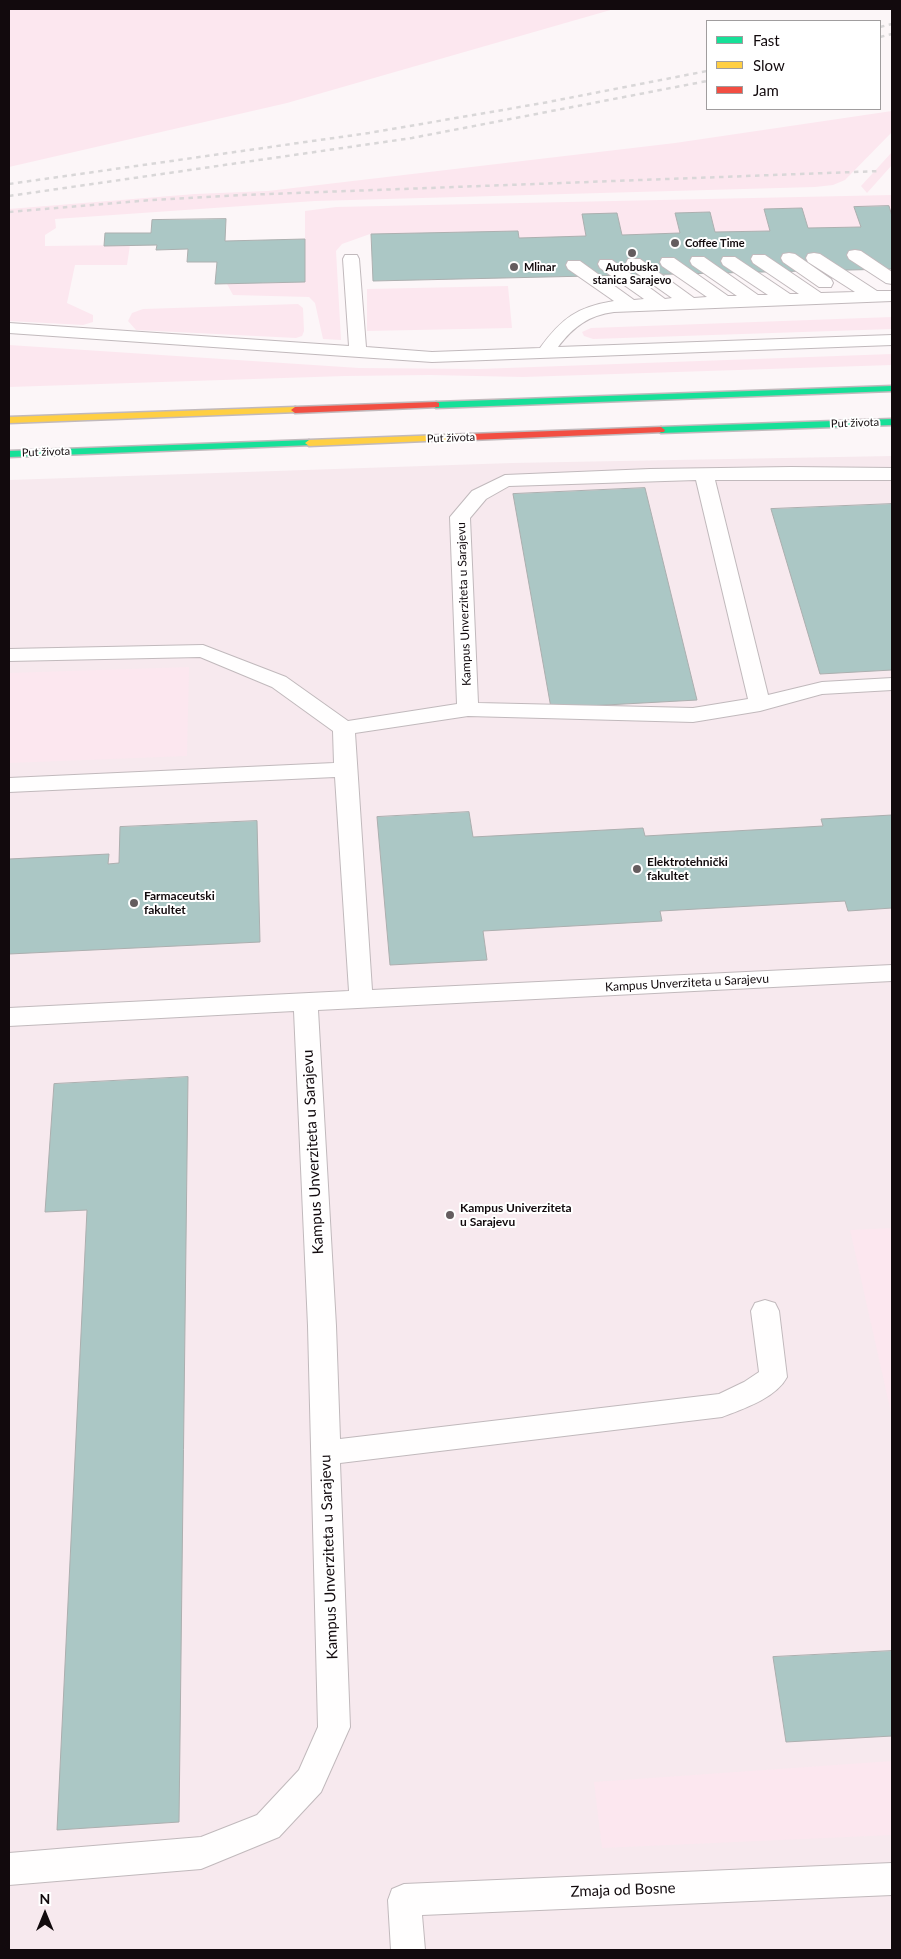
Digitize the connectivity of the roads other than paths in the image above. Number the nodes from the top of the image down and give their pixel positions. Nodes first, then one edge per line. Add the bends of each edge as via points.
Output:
1 (855, 255) dead end
2 (836, 257) dead end
3 (789, 258) dead end
4 (814, 258) dead end
5 (351, 259) dead end
6 (759, 259) dead end
7 (698, 261) dead end
8 (729, 261) dead end
9 (668, 262) dead end
10 (634, 263) dead end
11 (606, 264) dead end
12 (574, 265) dead end
13 (892, 279) edge
14 (892, 295) edge
15 (874, 297) junction
16 (847, 298) junction
17 (818, 299) junction
18 (787, 300) junction
19 (755, 301) junction
20 (725, 302) junction
21 (690, 303) junction
22 (661, 304) junction
23 (630, 305) junction
24 (9, 328) edge
25 (892, 340) edge
26 (358, 352) junction
27 (545, 353) junction
28 (892, 388) edge
29 (9, 420) edge
30 (892, 422) edge
31 (9, 454) edge
32 (704, 474) junction
33 (892, 474) edge
34 (9, 655) edge
35 (892, 684) edge
36 (760, 704) junction
37 (468, 709) junction
38 (344, 728) junction
39 (345, 770) junction
40 (9, 785) edge
41 (892, 972) edge
42 (362, 1000) junction
43 (306, 1002) junction
44 (9, 1017) edge
45 (765, 1311) dead end
46 (326, 1453) junction
47 (9, 1869) edge
48 (892, 1879) edge
49 (408, 1950) edge

1 - 13 lane
2 - 14 lane
3 - 16 lane
4 - 15 lane
5 - 26 lane
6 - 17 lane
7 - 19 lane
8 - 18 lane
9 - 20 lane
10 - 21 lane
11 - 22 lane
12 - 23 lane
14 - 15 lane
15 - 16 lane
16 - 17 lane
17 - 18 lane
18 - 19 lane
19 - 20 lane
20 - 21 lane
21 - 22 lane
22 - 23 lane
23 - 27 lane via 583,313 558,335
24 - 26 lane
25 - 27 lane
26 - 27 lane via 432,357
28 - 29 street
30 - 31 street, Put života
32 - 33 lane, Kampus Unverziteta u Sarajevu
32 - 36 lane
32 - 37 lane, Kampus Unverziteta u Sarajevu via 505,481 479,495 460,517
34 - 38 lane via 203,651 279,682
35 - 36 lane via 822,688
36 - 37 lane via 693,715
37 - 38 lane
38 - 39 lane
39 - 40 lane
39 - 42 lane
41 - 42 lane, Kampus Unverziteta u Sarajevu
42 - 43 lane, Kampus Unverziteta u Sarajevu
43 - 44 lane, Kampus Unverziteta u Sarajevu
43 - 46 lane, Kampus Unverziteta u Sarajevu
45 - 46 lane via 773,1377 722,1405
46 - 47 lane, Kampus Unverziteta u Sarajevu via 334,1727 310,1781 268,1826 201,1853
48 - 49 lane, Zmaja od Bosne via 404,1900

